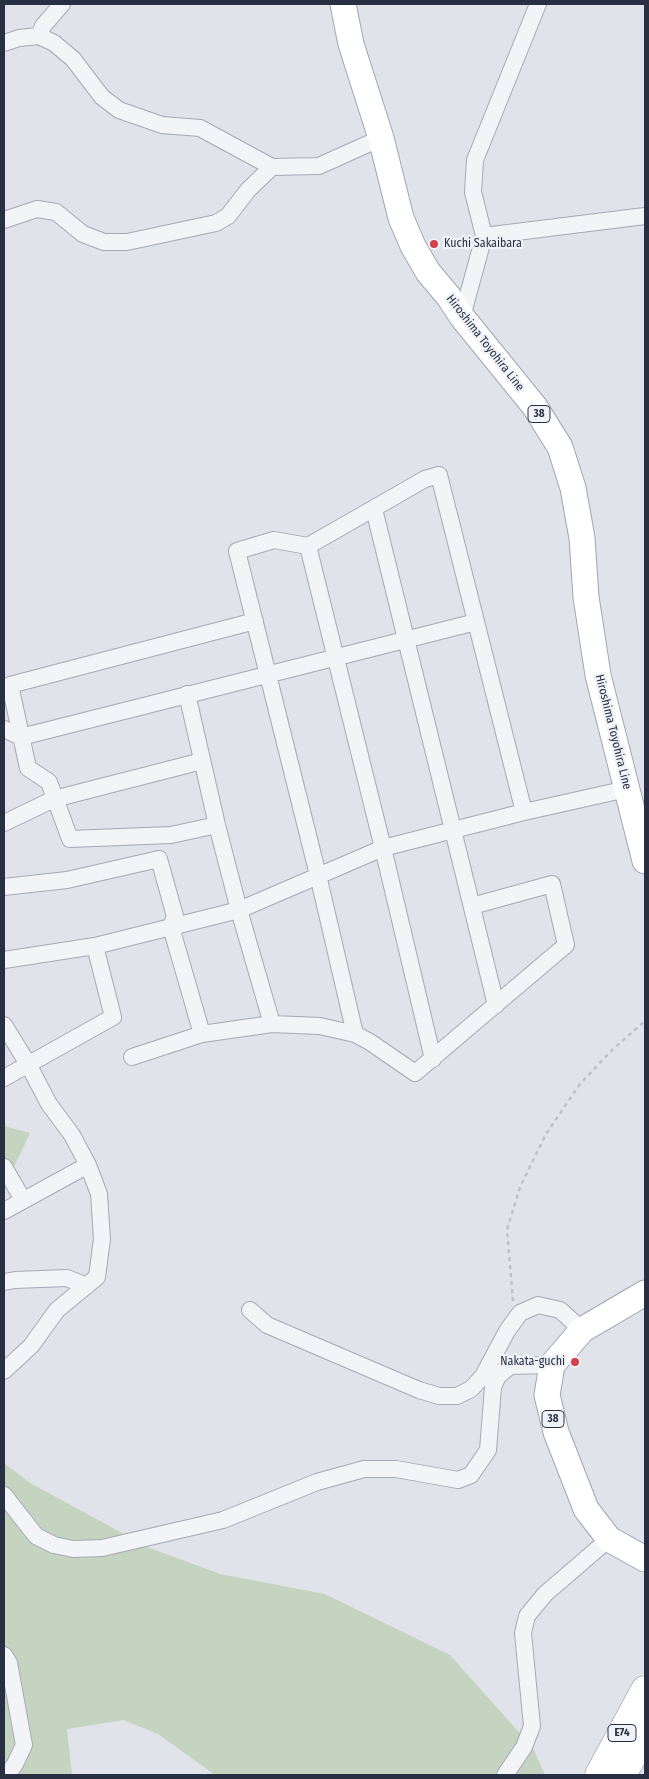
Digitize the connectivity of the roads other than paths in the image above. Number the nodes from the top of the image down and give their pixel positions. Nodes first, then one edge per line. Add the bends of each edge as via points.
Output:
1 (62, 4) edge
2 (343, 4) edge
3 (538, 4) edge
4 (39, 36) junction
5 (4, 43) edge
6 (381, 138) junction
7 (272, 167) junction
8 (645, 216) edge
9 (4, 220) edge
10 (484, 236) junction
11 (462, 317) junction
12 (374, 509) junction
13 (308, 546) junction
14 (255, 621) junction
15 (476, 622) junction
16 (406, 639) junction
17 (335, 657) junction
18 (268, 674) junction
19 (187, 694) junction
20 (4, 729) edge
21 (21, 737) junction
22 (4, 741) edge
23 (202, 761) junction
24 (627, 789) junction
25 (54, 799) junction
26 (524, 812) junction
27 (4, 823) edge
28 (217, 825) junction
29 (454, 831) junction
30 (383, 848) junction
31 (645, 861) edge
32 (318, 875) junction
33 (4, 887) edge
34 (472, 906) junction
35 (239, 910) junction
36 (171, 927) junction
37 (96, 946) junction
38 (4, 960) edge
39 (496, 1004) junction
40 (272, 1024) junction
41 (4, 1025) edge
42 (202, 1034) junction
43 (355, 1034) junction
44 (132, 1057) dead end
45 (433, 1059) junction
46 (28, 1064) junction
47 (4, 1078) edge
48 (88, 1166) junction
49 (4, 1167) edge
50 (23, 1200) junction
51 (4, 1211) edge
52 (4, 1282) edge
53 (87, 1286) junction
54 (645, 1293) edge
55 (250, 1310) dead end
56 (582, 1330) junction
57 (552, 1365) junction
58 (4, 1371) edge
59 (4, 1495) edge
60 (609, 1540) junction
61 (645, 1559) edge
62 (4, 1655) edge
63 (645, 1690) edge
64 (645, 1734) edge
65 (7, 1775) edge
66 (505, 1775) edge
67 (598, 1775) edge
68 (622, 1775) edge

1 - 4 street via 43,26
2 - 6 main road, Hiroshima Toyohira Line / 38 via 351,44
3 - 10 street via 475,160 473,192
4 - 5 street
4 - 7 street via 54,42 73,59 102,97 119,110 162,125 200,128
6 - 7 street via 319,166
6 - 11 main road, Hiroshima Toyohira Line / 38 via 401,218 412,246
7 - 9 street via 228,216 216,223 127,242 104,242 83,234 56,212 37,209
8 - 10 street
10 - 11 street
11 - 24 main road, Hiroshima Toyohira Line / 38 via 535,406 560,447 573,488 582,538 586,597 598,675
12 - 13 street
12 - 15 street via 439,475
12 - 16 street
13 - 14 street via 274,540 237,551
13 - 17 street
14 - 18 street
14 - 21 street via 10,684
15 - 16 street
15 - 26 street
16 - 17 street
16 - 29 street
17 - 18 street
17 - 30 street
18 - 19 street
18 - 32 street
19 - 21 street
19 - 23 street
20 - 21 street
21 - 22 street
21 - 25 street via 28,768 49,782
23 - 25 street
23 - 28 street
24 - 26 street
24 - 31 main road, Hiroshima Toyohira Line / 38
25 - 27 street
25 - 28 street via 70,839 171,835
26 - 29 street
28 - 35 street
29 - 30 street
29 - 34 street
30 - 32 street
30 - 45 street
32 - 35 street
32 - 43 street
33 - 36 street via 67,880 159,859 175,916
34 - 39 street
34 - 39 street via 552,884 566,945
35 - 36 street
35 - 40 street
36 - 37 street
36 - 42 street
37 - 38 street
37 - 46 street via 112,1017
39 - 45 street
40 - 42 street
40 - 43 street via 320,1026
41 - 46 street
42 - 44 street
43 - 45 street via 415,1073
46 - 47 street
46 - 48 street
48 - 50 street
48 - 53 street via 99,1194 102,1239 97,1277
49 - 50 street
50 - 51 street
52 - 53 street via 67,1278
53 - 58 street via 57,1310 30,1346
54 - 56 main road
55 - 56 street via 267,1324 439,1396 457,1396 471,1389 483,1376 520,1313 538,1305 560,1310
56 - 57 main road
57 - 59 street via 510,1366 498,1376 493,1387 488,1450 471,1475 458,1480 396,1470 364,1469 316,1482 222,1520 102,1548 73,1549 54,1545 36,1536
57 - 60 main road, 38 via 547,1395 556,1432 586,1509
60 - 61 main road, 38
60 - 66 street via 545,1594 527,1616 523,1633 532,1726 524,1747
62 - 65 street via 9,1663 24,1745
63 - 67 highway, E74
64 - 68 highway, E74

